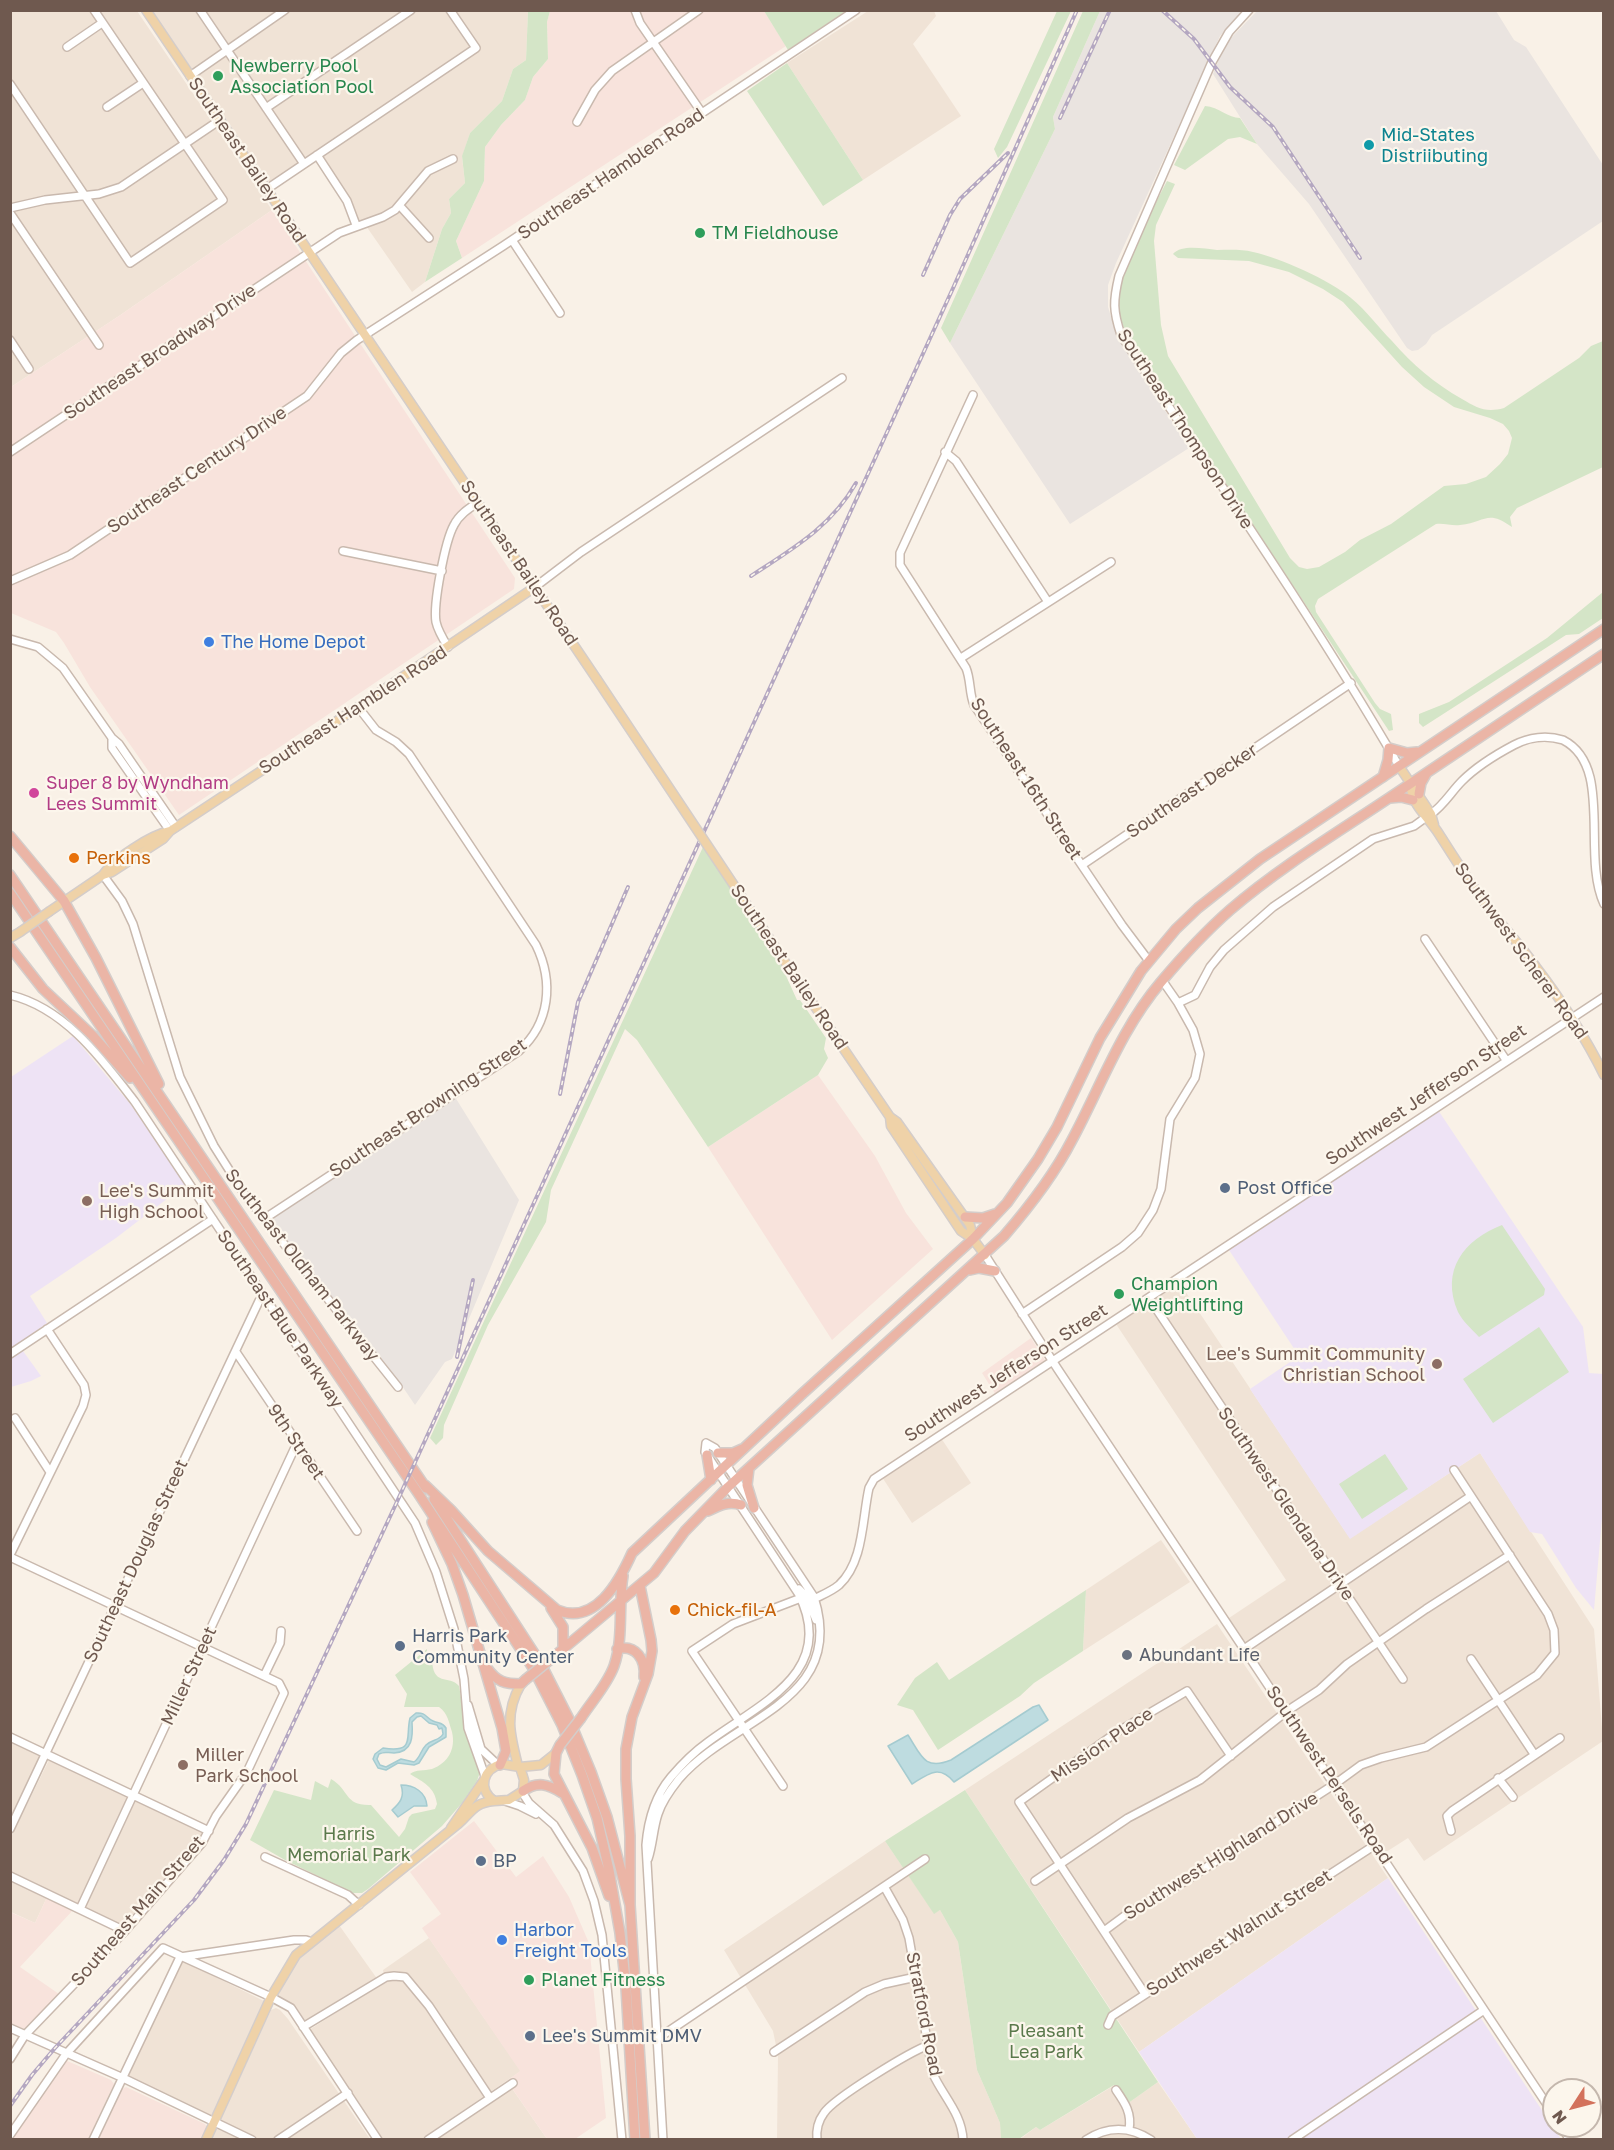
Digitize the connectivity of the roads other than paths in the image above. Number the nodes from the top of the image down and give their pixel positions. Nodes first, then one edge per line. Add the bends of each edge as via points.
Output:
1 (94, 10) edge
2 (146, 10) edge
3 (200, 10) edge
4 (285, 10) edge
5 (411, 10) edge
6 (450, 10) edge
7 (635, 10) edge
8 (699, 10) edge
9 (856, 10) edge
10 (1249, 10) edge
11 (102, 23) junction
12 (652, 42) junction
13 (67, 47) dead end
14 (227, 50) junction
15 (190, 75) junction
16 (143, 83) junction
17 (10, 84) edge
18 (107, 107) dead end
19 (266, 108) junction
20 (702, 113) junction
21 (220, 120) junction
22 (577, 122) dead end
23 (184, 144) junction
24 (317, 156) junction
25 (453, 159) dead end
26 (304, 164) junction
27 (267, 189) junction
28 (86, 197) junction
29 (400, 206) junction
30 (10, 208) edge
31 (10, 213) edge
32 (356, 225) junction
33 (429, 238) dead end
34 (512, 240) junction
35 (310, 252) junction
36 (560, 313) dead end
37 (365, 335) junction
38 (10, 340) edge
39 (99, 345) dead end
40 (29, 369) dead end
41 (842, 378) dead end
42 (973, 395) dead end
43 (10, 452) edge
44 (945, 452) junction
45 (477, 503) junction
46 (343, 551) dead end
47 (1111, 562) dead end
48 (442, 571) junction
49 (10, 581) edge
50 (535, 587) junction
51 (1048, 602) junction
52 (1604, 629) edge
53 (10, 639) edge
54 (448, 647) junction
55 (1604, 654) edge
56 (961, 658) junction
57 (1351, 683) junction
58 (358, 707) junction
59 (1389, 748) junction
60 (1420, 752) junction
61 (1399, 766) junction
62 (1596, 768) dead end
63 (1428, 772) junction
64 (1383, 777) junction
65 (1410, 784) junction
66 (1416, 797) junction
67 (1388, 799) junction
68 (1602, 812) edge
69 (1428, 816) junction
70 (173, 829) junction
71 (10, 836) edge
72 (1082, 865) junction
73 (10, 875) edge
74 (103, 875) junction
75 (10, 893) edge
76 (64, 901) junction
77 (1604, 904) edge
78 (10, 938) edge
79 (1425, 939) dead end
80 (10, 947) edge
81 (1149, 961) junction
82 (1162, 980) junction
83 (10, 995) edge
84 (1604, 997) edge
85 (1178, 1003) junction
86 (1571, 1018) junction
87 (1506, 1060) junction
88 (1604, 1075) edge
89 (890, 1117) junction
90 (181, 1145) junction
91 (195, 1145) junction
92 (998, 1213) junction
93 (965, 1217) junction
94 (264, 1219) junction
95 (213, 1220) junction
96 (973, 1239) junction
97 (985, 1255) junction
98 (968, 1270) junction
99 (995, 1270) junction
100 (265, 1297) junction
101 (1149, 1298) junction
102 (1022, 1314) junction
103 (47, 1329) junction
104 (236, 1352) junction
105 (10, 1354) edge
106 (1053, 1362) junction
107 (398, 1387) dead end
108 (15, 1419) dead end
109 (297, 1443) junction
110 (745, 1449) junction
111 (718, 1453) junction
112 (707, 1455) joint
113 (749, 1468) junction
114 (1454, 1470) dead end
115 (50, 1472) junction
116 (719, 1473) junction
117 (732, 1484) junction
118 (421, 1489) junction
119 (1471, 1496) junction
120 (741, 1505) junction
121 (754, 1508) junction
122 (700, 1514) junction
123 (357, 1532) dead end
124 (1510, 1555) junction
125 (10, 1556) edge
126 (624, 1570) junction
127 (793, 1583) junction
128 (1339, 1585) junction
129 (640, 1586) junction
130 (801, 1598) junction
131 (814, 1599) junction
132 (544, 1600) junction
133 (621, 1602) junction
134 (116, 1607) junction
135 (820, 1629) junction
136 (281, 1631) dead end
137 (1379, 1643) junction
138 (202, 1647) junction
139 (617, 1649) junction
140 (1244, 1649) junction
141 (560, 1652) junction
142 (482, 1659) junction
143 (1471, 1659) dead end
144 (264, 1676) junction
145 (1403, 1679) dead end
146 (523, 1682) junction
147 (643, 1688) junction
148 (1499, 1700) junction
149 (467, 1702) junction
150 (1287, 1711) junction
151 (742, 1724) junction
152 (10, 1737) edge
153 (1560, 1738) dead end
154 (558, 1749) junction
155 (46, 1754) junction
156 (1534, 1754) junction
157 (1231, 1756) junction
158 (499, 1765) junction
159 (519, 1767) junction
160 (484, 1778) junction
161 (1498, 1778) junction
162 (1335, 1784) junction
163 (783, 1786) dead end
164 (523, 1791) junction
165 (563, 1794) junction
166 (134, 1795) junction
167 (1513, 1797) dead end
168 (494, 1801) junction
169 (505, 1801) junction
170 (451, 1828) junction
171 (10, 1829) edge
172 (209, 1831) junction
173 (1451, 1831) dead end
174 (560, 1836) junction
175 (1375, 1845) junction
176 (265, 1857) dead end
177 (925, 1859) dead end
178 (1060, 1866) junction
179 (10, 1876) edge
180 (1035, 1881) dead end
181 (885, 1888) junction
182 (360, 1905) junction
183 (630, 1905) junction
184 (80, 1909) junction
185 (125, 1930) junction
186 (1104, 1931) junction
187 (620, 1933) junction
188 (312, 1942) junction
189 (180, 1957) junction
190 (916, 1977) junction
191 (1145, 1994) junction
192 (271, 1997) junction
193 (1484, 2010) junction
194 (1108, 2025) dead end
195 (303, 2027) junction
196 (10, 2028) edge
197 (26, 2035) junction
198 (657, 2039) junction
199 (929, 2045) junction
200 (774, 2052) dead end
201 (66, 2054) junction
202 (10, 2059) edge
203 (121, 2077) junction
204 (513, 2083) dead end
205 (1116, 2090) dead end
206 (348, 2093) junction
207 (1542, 2097) edge
208 (490, 2098) junction
209 (214, 2122) junction
210 (1129, 2130) junction
211 (10, 2135) edge
212 (93, 2139) edge
213 (206, 2139) edge
214 (252, 2139) edge
215 (278, 2139) edge
216 (378, 2139) edge
217 (428, 2139) edge
218 (622, 2139) edge
219 (635, 2139) edge
220 (645, 2139) edge
221 (663, 2139) edge
222 (817, 2139) edge
223 (963, 2139) edge
224 (1086, 2139) edge
225 (1151, 2139) edge
226 (1292, 2139) edge

1 - 11 street
2 - 15 main road, Southeast Bailey Road
3 - 14 street
4 - 14 street
5 - 19 street
6 - 24 street via 476,48
7 - 12 street
8 - 12 street
9 - 20 street, Southeast Hamblen Road
10 - 57 street, Southeast Thompson Drive via 1229,32 1210,68 1119,276 1114,315 1121,335
11 - 13 street
11 - 16 street
12 - 20 street
12 - 22 street via 603,80
14 - 15 street
14 - 19 street
15 - 21 main road, Southeast Bailey Road
16 - 18 street
16 - 23 street
17 - 28 street
19 - 26 street
20 - 34 street, Southeast Hamblen Road
21 - 23 street
21 - 27 main road, Southeast Bailey Road
23 - 28 street via 121,187
23 - 28 street via 223,200 130,263
24 - 26 street
24 - 32 street via 347,201
25 - 29 street via 428,171
26 - 27 street
27 - 35 main road, Southeast Bailey Road
28 - 30 street
29 - 32 street, Southeast Broadway Drive via 383,217
29 - 33 street
31 - 39 street
32 - 35 street, Southeast Broadway Drive
34 - 36 street
34 - 37 street, Southeast Hamblen Road
35 - 37 main road, Southeast Bailey Road
35 - 43 street, Southeast Broadway Drive
37 - 45 main road, Southeast Bailey Road
37 - 49 street, Southeast Century Drive via 341,353 307,396 70,555
38 - 40 street
41 - 50 street via 581,552
42 - 44 street
44 - 51 street via 956,461
44 - 56 street, Southeast 16th Street via 899,561
45 - 48 street via 454,524
45 - 50 main road, Southeast Bailey Road
46 - 48 street
47 - 51 street
48 - 54 street via 436,619
50 - 54 main road, Southeast Hamblen Road
50 - 89 main road, Southeast Bailey Road, bridge
51 - 56 street
52 - 60 highway
53 - 70 street via 38,647 63,668 112,738 112,748
54 - 58 main road, Southeast Hamblen Road
55 - 63 highway
56 - 72 street, Southeast 16th Street via 969,673 974,705
57 - 59 street, Southeast Thompson Drive
57 - 72 street, Southeast Decker
58 - 70 main road, Southeast Hamblen Road
58 - 94 street, Southeast Browning Street via 376,730 409,754 536,945 547,980 546,1007 537,1030 519,1050
59 - 60 highway
59 - 61 street, Southeast Thompson Drive
59 - 64 highway
60 - 61 highway
61 - 64 highway
61 - 65 main road, Southwest Scherer Road
62 - 69 street via 1567,742 1544,737 1529,739 1471,774
63 - 65 highway
63 - 66 highway
64 - 81 highway via 1225,885 1176,929
65 - 66 main road, Southwest Scherer Road
65 - 67 highway
66 - 67 highway
66 - 69 main road, Southwest Scherer Road
67 - 82 highway via 1247,896 1198,940
68 - 77 street via 1598,878
69 - 85 street via 1413,826 1367,842 1272,907 1224,950 1195,995
69 - 86 main road, Southwest Scherer Road via 1468,880
70 - 74 main road, Southeast Hamblen Road
71 - 76 highway
72 - 81 street, Southeast 16th Street
73 - 91 highway
74 - 76 main road, Southeast Hamblen Road
74 - 94 street, Southeast Oldham Parkway via 133,924 190,1102 229,1172
75 - 90 highway
76 - 78 main road, Southeast Hamblen Road, bridge
76 - 91 highway via 157,1081 195,1139
79 - 87 street
80 - 90 highway via 42,989 113,1058 175,1143
81 - 92 highway via 1100,1038 1038,1159
82 - 85 street
82 - 97 highway via 1126,1032 1050,1176 1022,1215
83 - 95 street, Southeast Blue Parkway via 48,1010 96,1054 135,1102
84 - 86 street, Southwest Jefferson Street
85 - 102 street via 1197,1038 1199,1062 1195,1078 1170,1119 1161,1189 1153,1210 1138,1233 1122,1246
86 - 87 street, Southwest Jefferson Street
86 - 88 main road, Southwest Scherer Road
87 - 101 street, Southwest Jefferson Street
89 - 93 main road, Southeast Bailey Road
89 - 96 main road, Southeast Bailey Road via 891,1126 961,1231
90 - 118 highway
91 - 118 highway
92 - 93 highway via 983,1218
92 - 96 highway
93 - 96 main road, Southeast Bailey Road
94 - 107 street, Southeast Oldham Parkway
95 - 100 street, Southeast Blue Parkway
95 - 103 street
96 - 97 main road, Southeast Bailey Road
96 - 110 highway
97 - 98 highway
97 - 99 street, Southwest Persels Road
98 - 99 highway
98 - 113 highway
99 - 102 street, Southwest Persels Road
100 - 104 street, Southeast Douglas Street via 259,1301
100 - 149 street, Southeast Blue Parkway via 416,1523 454,1629
101 - 106 street, Southwest Jefferson Street
101 - 128 street, Southwest Glendana Drive
102 - 106 street, Southwest Persels Road
103 - 105 street
103 - 115 street via 81,1379 86,1395
104 - 109 street, 9th Street
104 - 134 street, Southeast Douglas Street
106 - 131 street, Southwest Jefferson Street via 874,1479 850,1571 839,1585
106 - 140 street, Southwest Persels Road
108 - 115 street
109 - 123 street, 9th Street
109 - 138 street, Miller Street
110 - 111 highway
110 - 116 highway
111 - 112 street via 706,1443
111 - 116 street
112 - 116 highway
113 - 117 highway
113 - 121 highway via 747,1485
114 - 119 street, Southwest Highland Drive
115 - 125 street
116 - 117 street
116 - 126 highway via 632,1553
117 - 120 street
117 - 121 street
117 - 122 highway
118 - 132 highway via 451,1510 488,1551
118 - 142 highway via 452,1564
118 - 183 highway via 541,1664 591,1772
118 - 187 highway via 533,1668 561,1725 597,1818
119 - 124 street, Southwest Highland Drive
119 - 128 street
120 - 122 highway via 726,1503
120 - 127 street
121 - 131 street
122 - 129 highway
124 - 137 street
124 - 148 street, Southwest Highland Drive via 1548,1614 1556,1645 1555,1653 1537,1675
125 - 134 street
126 - 132 highway via 609,1593 588,1610 569,1614
126 - 133 highway
127 - 130 street
127 - 131 street
128 - 137 street, Southwest Glendana Drive
128 - 140 street
129 - 133 highway
129 - 147 highway via 651,1640 651,1663
130 - 135 street via 810,1605
130 - 151 street via 809,1634 799,1671
130 - 151 street via 733,1624 692,1651
131 - 135 street
132 - 141 highway via 563,1627
133 - 139 highway
133 - 141 highway
134 - 138 street
134 - 155 street, Southeast Douglas Street
135 - 151 street via 818,1653 800,1685 783,1702
136 - 144 street via 280,1643
137 - 145 street, Southwest Glendana Drive
137 - 150 street
138 - 144 street
138 - 166 street, Miller Street
139 - 147 highway via 629,1648 639,1655 645,1669
139 - 154 highway, bridge via 608,1678
140 - 150 street, Southwest Persels Road
141 - 146 highway, bridge
142 - 146 highway via 494,1678 507,1684
142 - 158 highway via 506,1744
143 - 148 street
144 - 172 street, Southeast Main Street via 279,1683 284,1696 253,1760
146 - 159 main road via 509,1715
147 - 183 highway via 632,1716 626,1749
148 - 156 street
148 - 162 street, Southwest Highland Drive via 1426,1747 1371,1761
149 - 158 street via 481,1749
149 - 160 street via 466,1716
150 - 157 street
150 - 162 street, Southwest Persels Road
151 - 163 street
151 - 198 street via 678,1775 658,1813 648,1859
152 - 155 street
153 - 156 street
154 - 159 main road via 541,1766
154 - 165 highway via 554,1774
155 - 166 street
155 - 171 street, Southeast Douglas Street
156 - 161 street
157 - 178 street via 1200,1780 1128,1818
157 - 178 street, Mission Place via 1187,1691 1117,1732 1019,1802
158 - 159 main road
158 - 160 main road via 492,1767
159 - 164 main road
160 - 168 main road via 485,1791
160 - 170 main road
161 - 167 street
161 - 173 street via 1447,1816
162 - 175 street, Southwest Persels Road
162 - 186 street, Southwest Highland Drive
164 - 165 highway via 542,1784
164 - 169 main road
164 - 174 street
165 - 187 highway via 596,1857
166 - 172 street
166 - 184 street, Miller Street
168 - 169 main road
168 - 170 main road via 475,1806
169 - 174 street via 532,1812
170 - 182 main road
172 - 185 street, Southeast Main Street
174 - 218 street via 583,1872 600,1926
175 - 191 street, Southwest Walnut Street
175 - 193 street, Southwest Persels Road
176 - 182 street via 348,1895
177 - 181 street
178 - 180 street
178 - 186 street
179 - 184 street
181 - 190 street, Stratford Road via 903,1920
181 - 198 street
182 - 188 main road
183 - 220 highway
184 - 185 street
185 - 197 street, Southeast Main Street
186 - 191 street
187 - 219 highway
188 - 189 street via 294,1940
188 - 192 main road via 292,1960
189 - 192 street
189 - 201 street via 163,1948
189 - 203 street
190 - 199 street, Stratford Road
190 - 200 street via 865,1992
191 - 194 street, Southwest Walnut Street via 1112,2016
192 - 195 street via 291,2008
192 - 209 main road
193 - 207 street, Southwest Persels Road
193 - 226 street
195 - 206 street
195 - 208 street via 386,1977 405,1977
196 - 197 street
197 - 201 street
197 - 202 street, Southeast Main Street
198 - 221 street
199 - 222 street via 908,2054 828,2108 818,2125
199 - 223 street, Stratford Road via 933,2074 955,2111
201 - 203 street
201 - 211 street
203 - 209 street
203 - 212 street
204 - 208 street
205 - 210 street via 1127,2106
206 - 215 street
206 - 216 street
208 - 217 street
209 - 213 main road
209 - 214 street
210 - 224 street via 1109,2129
210 - 225 street

